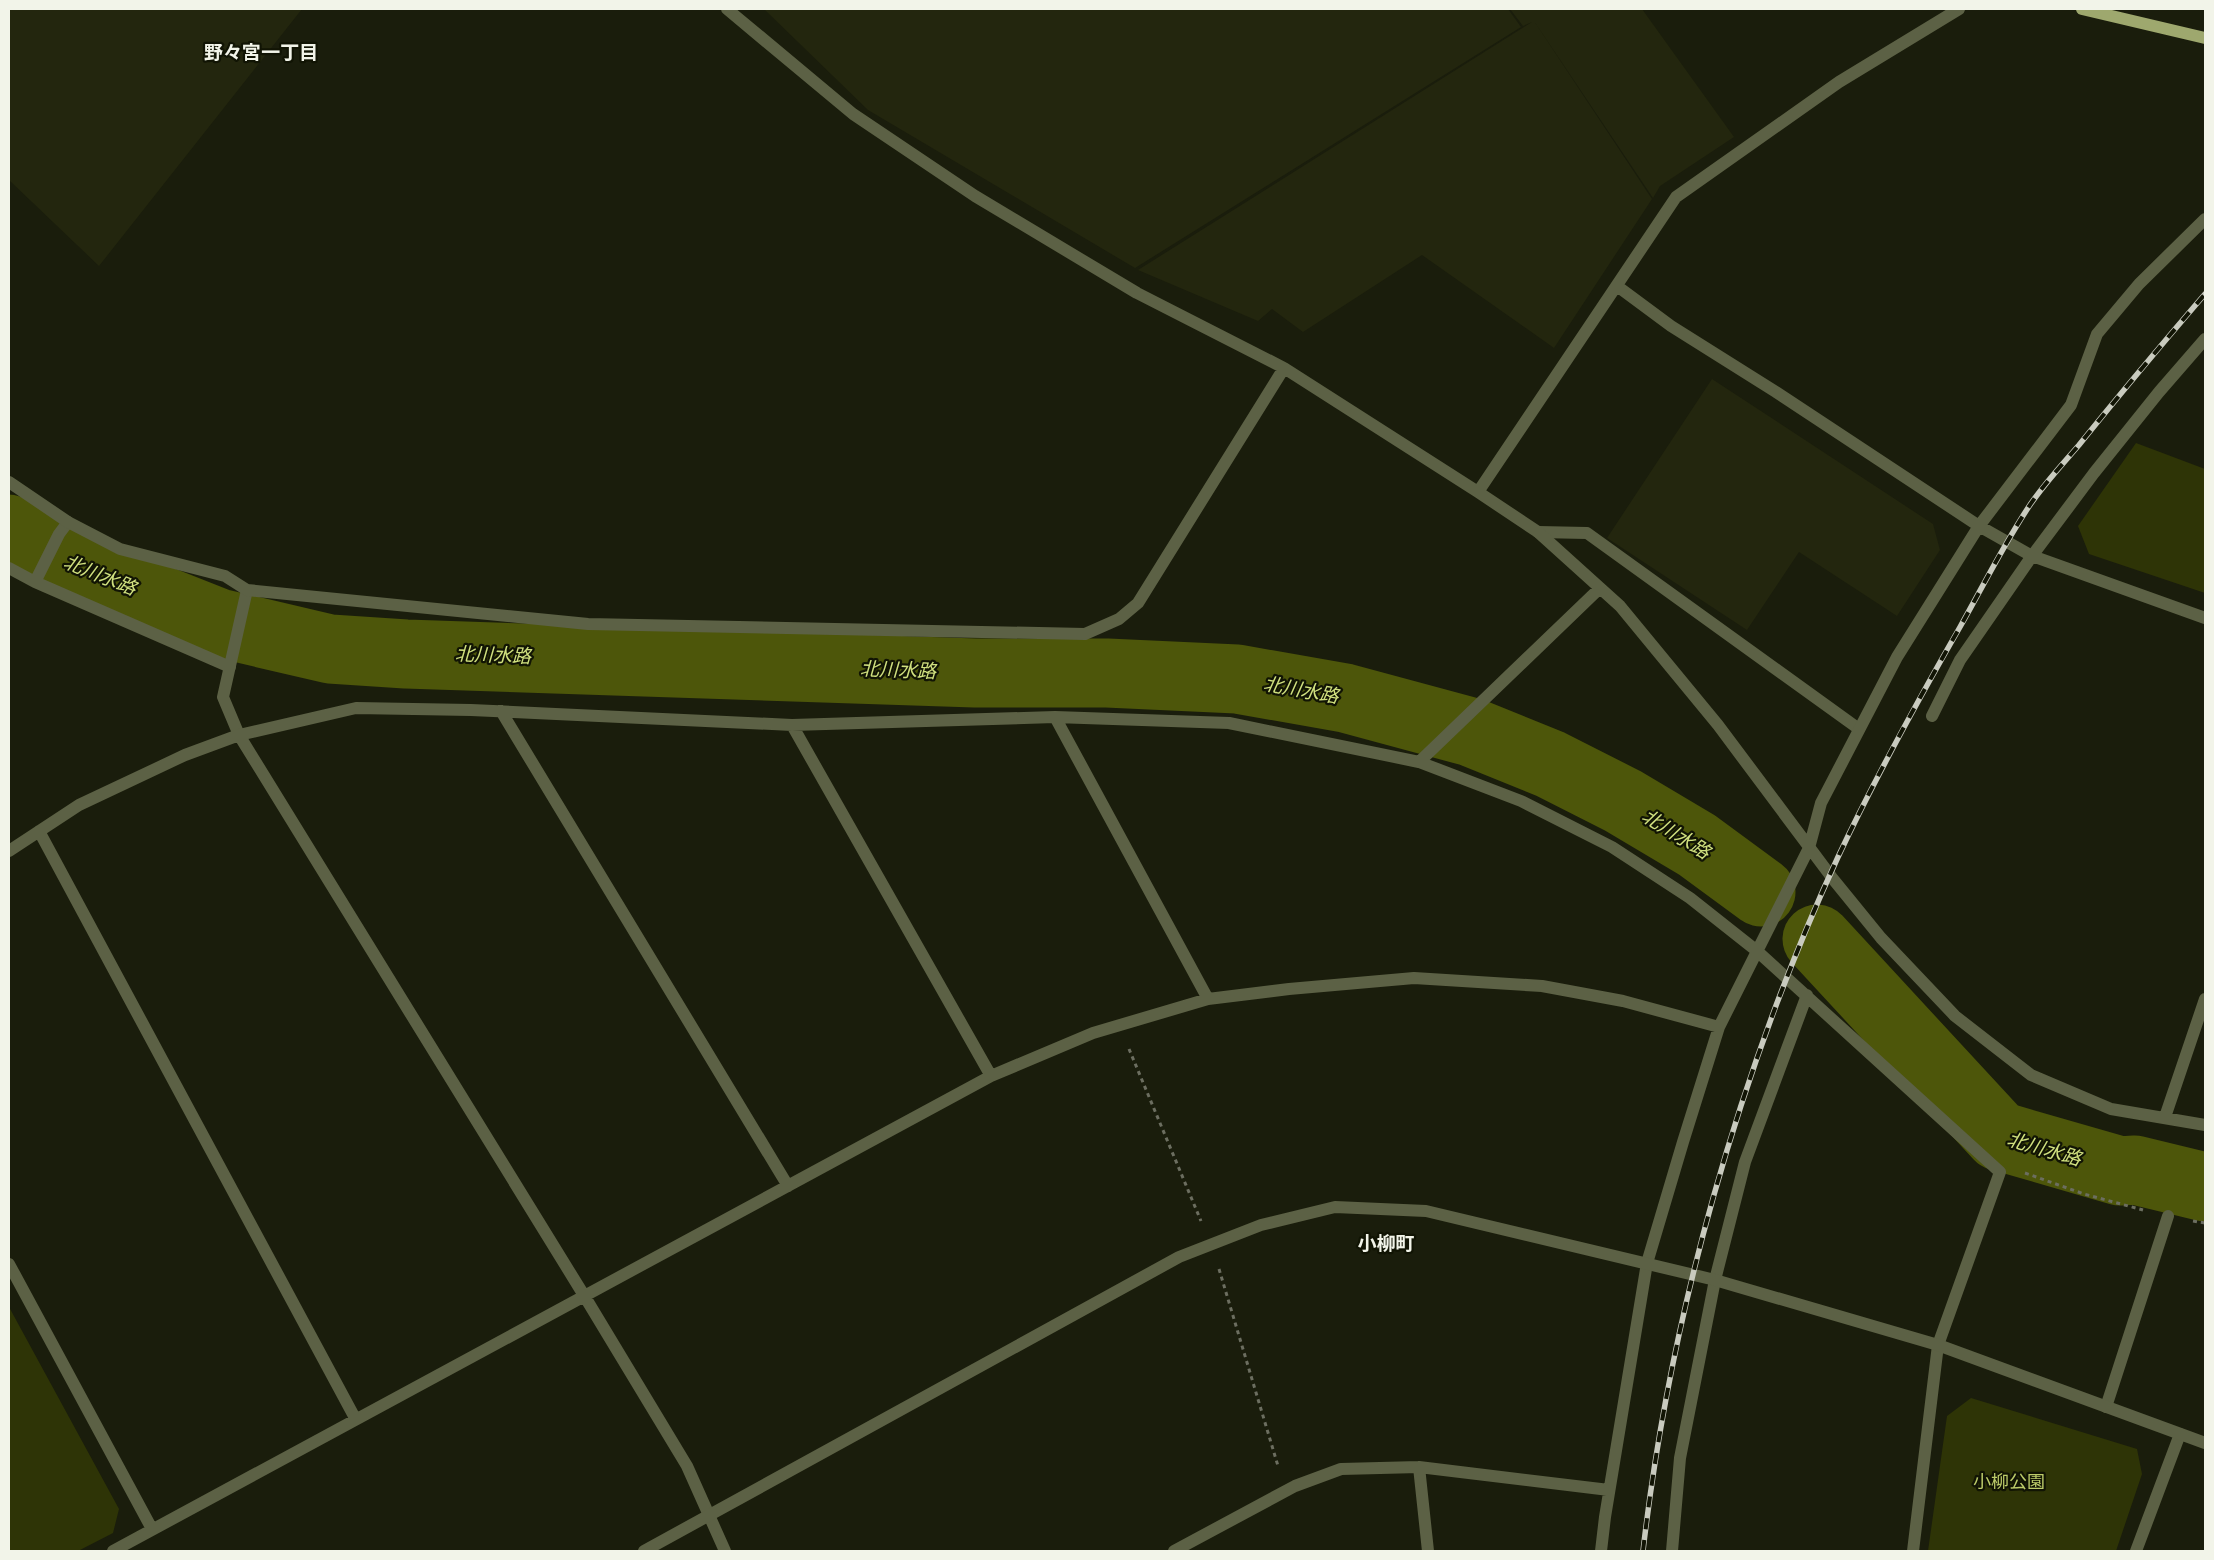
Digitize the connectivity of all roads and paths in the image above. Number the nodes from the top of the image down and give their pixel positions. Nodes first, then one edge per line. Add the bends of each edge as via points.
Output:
1 (727, 9) edge
2 (1959, 9) edge
3 (2082, 9) edge
4 (2205, 38) edge
5 (2205, 219) edge
6 (1617, 286) junction
7 (2205, 339) edge
8 (1284, 368) junction
9 (9, 482) edge
10 (1478, 492) junction
11 (68, 522) junction
12 (1979, 526) junction
13 (1538, 532) junction
14 (2032, 556) junction
15 (9, 568) edge
16 (38, 578) junction
17 (1600, 588) junction
18 (247, 590) junction
19 (2205, 618) edge
20 (230, 668) junction
21 (502, 711) junction
22 (1932, 716) dead end
23 (1055, 717) junction
24 (792, 725) junction
25 (1859, 729) junction
26 (239, 735) junction
27 (1419, 762) junction
28 (39, 831) junction
29 (1810, 848) junction
30 (9, 851) edge
31 (1757, 951) junction
32 (1807, 995) junction
33 (1208, 999) junction
34 (2205, 999) edge
35 (1719, 1027) junction
36 (991, 1076) junction
37 (2165, 1117) junction
38 (2205, 1125) edge
39 (2000, 1172) junction
40 (788, 1186) junction
41 (2168, 1216) junction
42 (2205, 1223) edge
43 (1647, 1263) junction
44 (9, 1264) edge
45 (1715, 1280) junction
46 (585, 1297) junction
47 (1938, 1345) junction
48 (2106, 1407) junction
49 (356, 1418) junction
50 (2180, 1434) junction
51 (2205, 1443) edge
52 (1419, 1467) junction
53 (1609, 1490) junction
54 (709, 1516) junction
55 (152, 1529) junction
56 (113, 1551) edge
57 (644, 1551) edge
58 (725, 1551) edge
59 (1174, 1551) edge
60 (1428, 1551) edge
61 (1601, 1551) edge
62 (1672, 1551) edge
63 (1913, 1551) edge
64 (2136, 1551) edge

1 - 8 street via 853,114 975,196 1137,293
2 - 6 street via 1840,82 1676,196
3 - 4 main road
5 - 12 street via 2140,284 2097,334 2071,405
6 - 10 street
6 - 12 street via 1671,326
7 - 14 street via 2100,465
8 - 10 street
8 - 18 street via 1138,603 1119,618 1085,634 588,624
9 - 11 street
10 - 13 street
11 - 16 street
11 - 18 street via 120,549 225,576
12 - 14 street
12 - 25 street via 1898,657
13 - 17 street
13 - 25 street via 1587,533
14 - 19 street
14 - 22 street via 1960,660
15 - 16 street
16 - 20 street
17 - 27 street
17 - 29 street via 1620,606 1718,725
18 - 20 street
20 - 26 street via 223,697
21 - 24 street
21 - 26 street via 356,708
21 - 40 street
23 - 24 street
23 - 27 street via 1229,724
23 - 33 street
24 - 36 street
25 - 29 street via 1821,803
26 - 28 street via 185,755 79,805
26 - 46 street
27 - 31 street via 1521,801 1612,847 1690,898
28 - 30 street
28 - 49 street
29 - 31 street
29 - 37 street via 1881,938 1955,1016 2031,1075 2111,1109
31 - 32 street
31 - 35 street
32 - 39 street
32 - 45 street via 1745,1162
33 - 35 street via 1424,979 1542,986 1623,1001
33 - 36 street via 1092,1033
34 - 37 street
35 - 43 street
36 - 40 street
37 - 38 street
39 - 41 path via 2018,1171 2084,1194
39 - 47 street
40 - 46 street
41 - 42 path
41 - 48 street
43 - 45 street
43 - 53 street
43 - 54 street via 1426,1211 1335,1207 1261,1226 1179,1257
44 - 55 street
45 - 47 street
45 - 62 street via 1680,1458
46 - 49 street
46 - 54 street via 687,1466
47 - 48 street
47 - 63 street
48 - 50 street
49 - 55 street
50 - 51 street
50 - 64 street
52 - 53 street
52 - 59 street via 1341,1469 1295,1486
52 - 60 street
53 - 61 street
54 - 57 street
54 - 58 street
55 - 56 street

